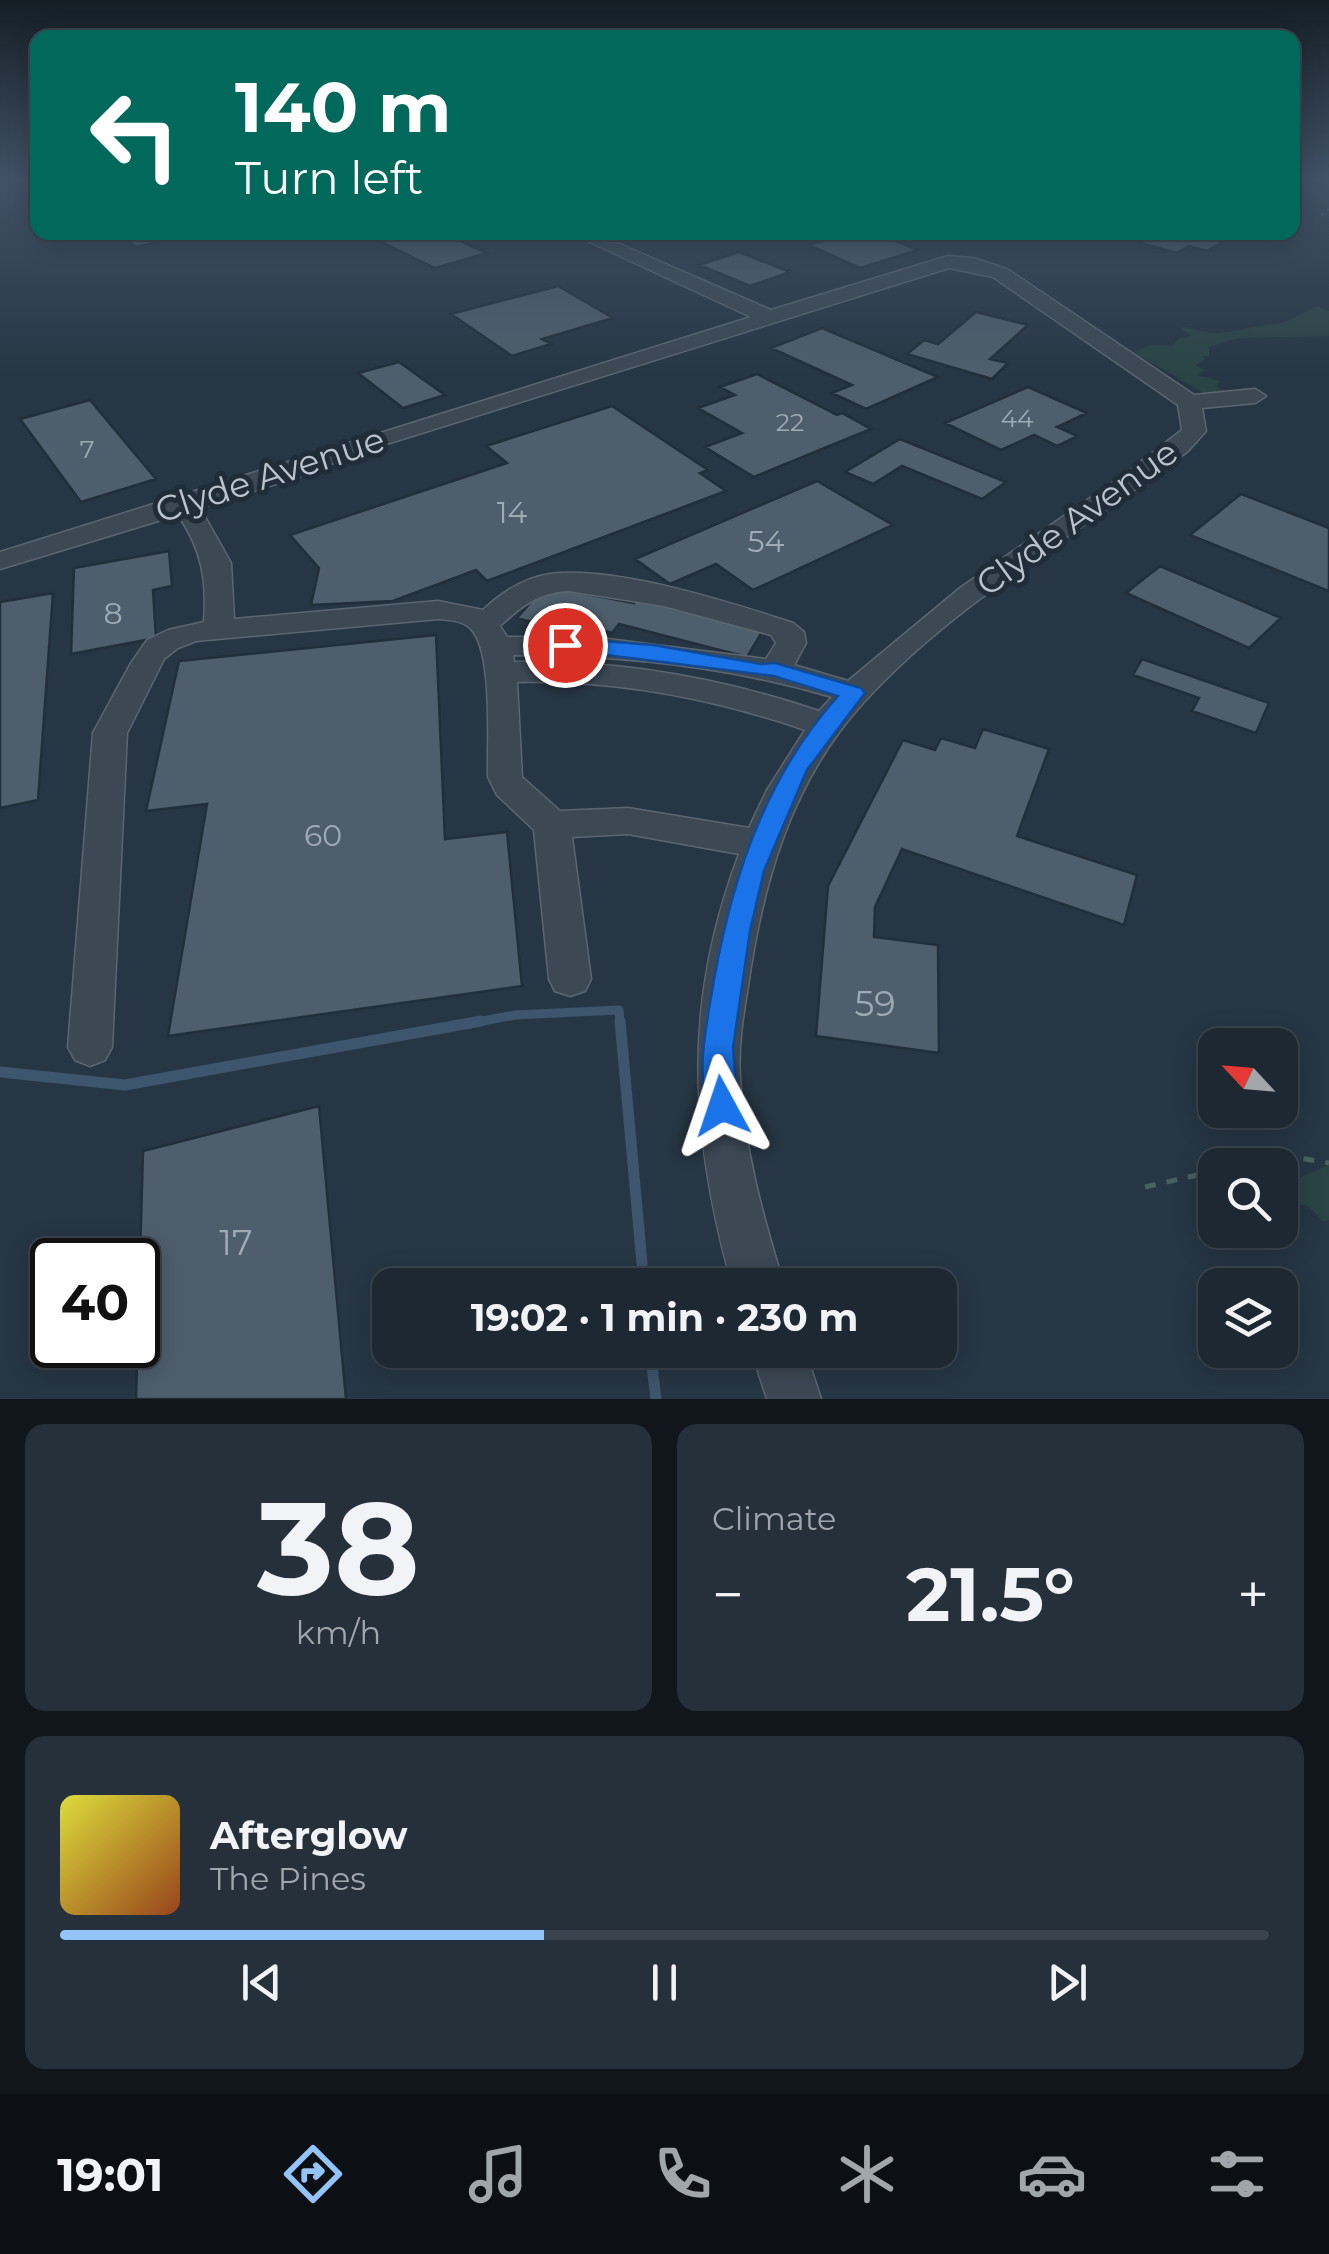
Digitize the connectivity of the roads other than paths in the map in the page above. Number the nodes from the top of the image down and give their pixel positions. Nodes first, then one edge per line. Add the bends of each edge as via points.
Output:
1 (604, 244) edge
2 (769, 316) junction
3 (1255, 396) dead end
4 (1189, 402) junction
5 (184, 505) junction
6 (0, 561) edge
7 (218, 630) junction
8 (493, 647) junction
9 (775, 670) junction
10 (853, 693) junction
11 (825, 725) junction
12 (552, 825) junction
13 (760, 844) junction
14 (570, 978) dead end
15 (90, 1047) dead end
16 (753, 1268) edge
17 (784, 1368) edge
18 (794, 1399) edge

1 - 2 street
2 - 4 street, Clyde Avenue via 936,264 974,264 1010,279
2 - 5 street, Clyde Avenue
3 - 4 street
4 - 10 street, Clyde Avenue via 1194,430 1179,446 942,617
5 - 6 street, Clyde Avenue
5 - 7 street via 218,564
7 - 8 street via 438,610 472,616
7 - 15 street via 182,634 149,656 110,733
8 - 9 street via 592,646
8 - 9 street via 530,589 596,583 782,629 792,637
8 - 11 street via 564,670 769,707
8 - 12 street via 505,777
9 - 10 street
10 - 11 street, Clyde Avenue
11 - 13 street, Clyde Avenue
12 - 13 street via 628,821
12 - 14 street
13 - 16 street, Clyde Avenue via 736,931 718,1048 741,1228
17 - 18 street

